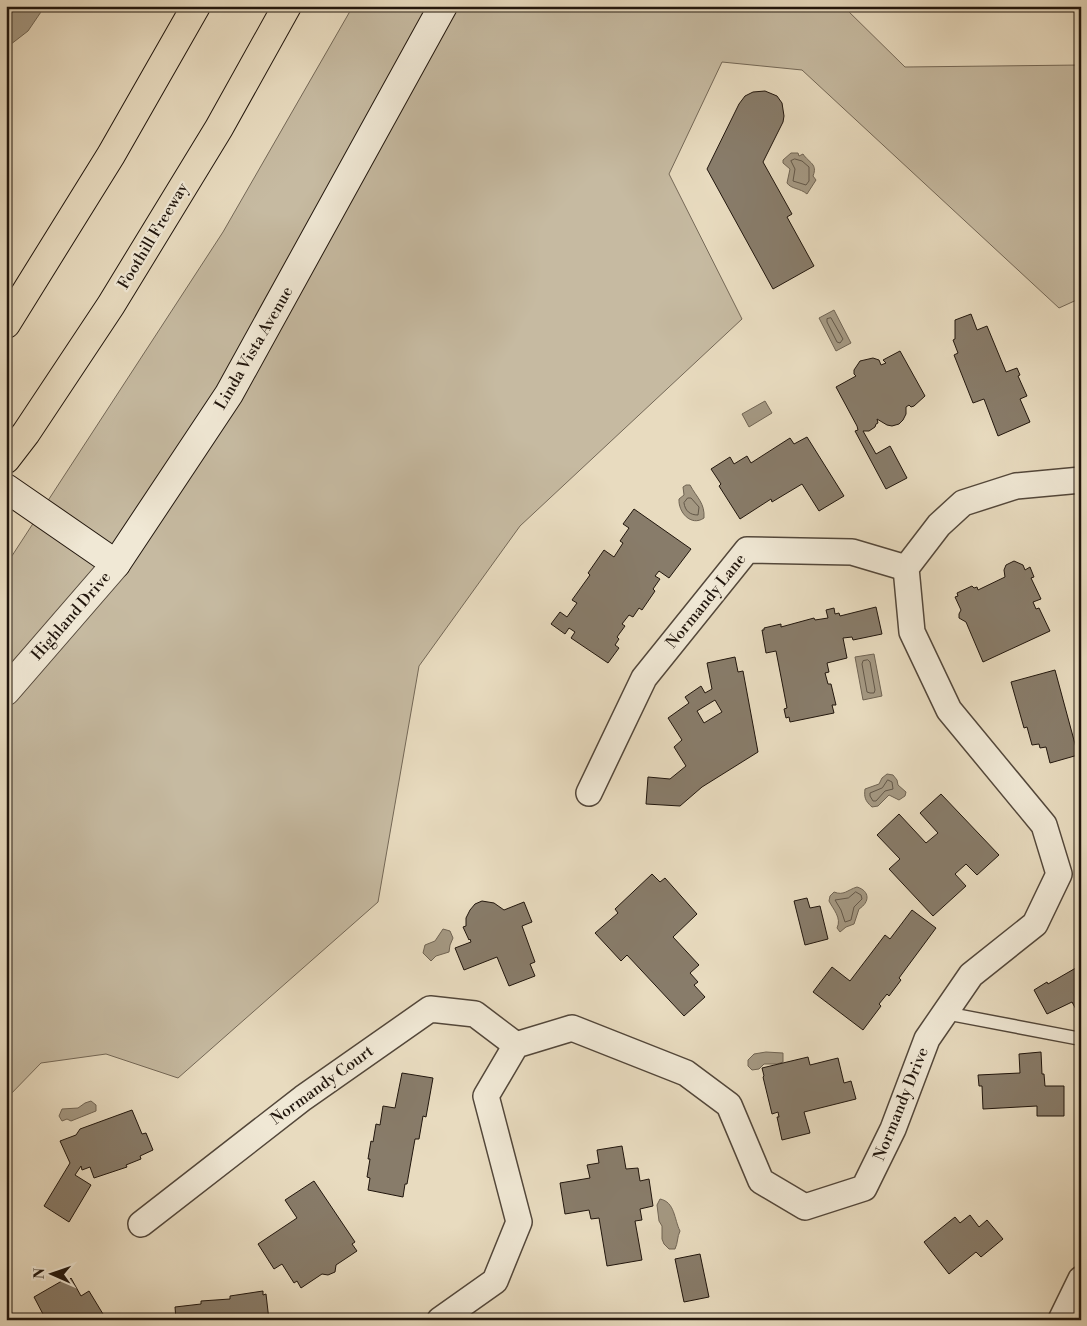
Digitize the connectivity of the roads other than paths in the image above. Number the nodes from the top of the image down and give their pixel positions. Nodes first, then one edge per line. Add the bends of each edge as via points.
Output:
1 (196, 6) edge
2 (287, 6) edge
3 (443, 6) edge
4 (6, 324) edge
5 (6, 459) edge
6 (1081, 480) edge
7 (6, 488) edge
8 (116, 564) junction
9 (906, 568) junction
10 (6, 691) edge
11 (589, 793) dead end
12 (945, 1013) junction
13 (1081, 1039) edge
14 (516, 1045) junction
15 (141, 1224) dead end
16 (1081, 1279) edge
17 (440, 1320) edge
18 (1061, 1320) edge

1 - 4 highway via 111,155
2 - 5 highway, Foothill Freeway via 219,128 116,297
3 - 8 main road, Linda Vista Avenue via 229,394
6 - 9 street via 1016,486 963,503 939,525
7 - 8 main road
8 - 10 main road, Highland Drive
9 - 11 street, Normandy Lane via 852,552 747,550 644,678
9 - 12 street, Normandy Drive via 912,632 950,710 1044,825 1059,874 1035,924 971,975
12 - 13 lane
12 - 14 street, Normandy Drive via 928,1039 893,1129 864,1188 805,1207 761,1180 729,1105 686,1073 572,1028
14 - 15 street, Normandy Court via 474,1014 430,1009 302,1098
14 - 17 street via 486,1096 519,1222 495,1281
16 - 18 street

